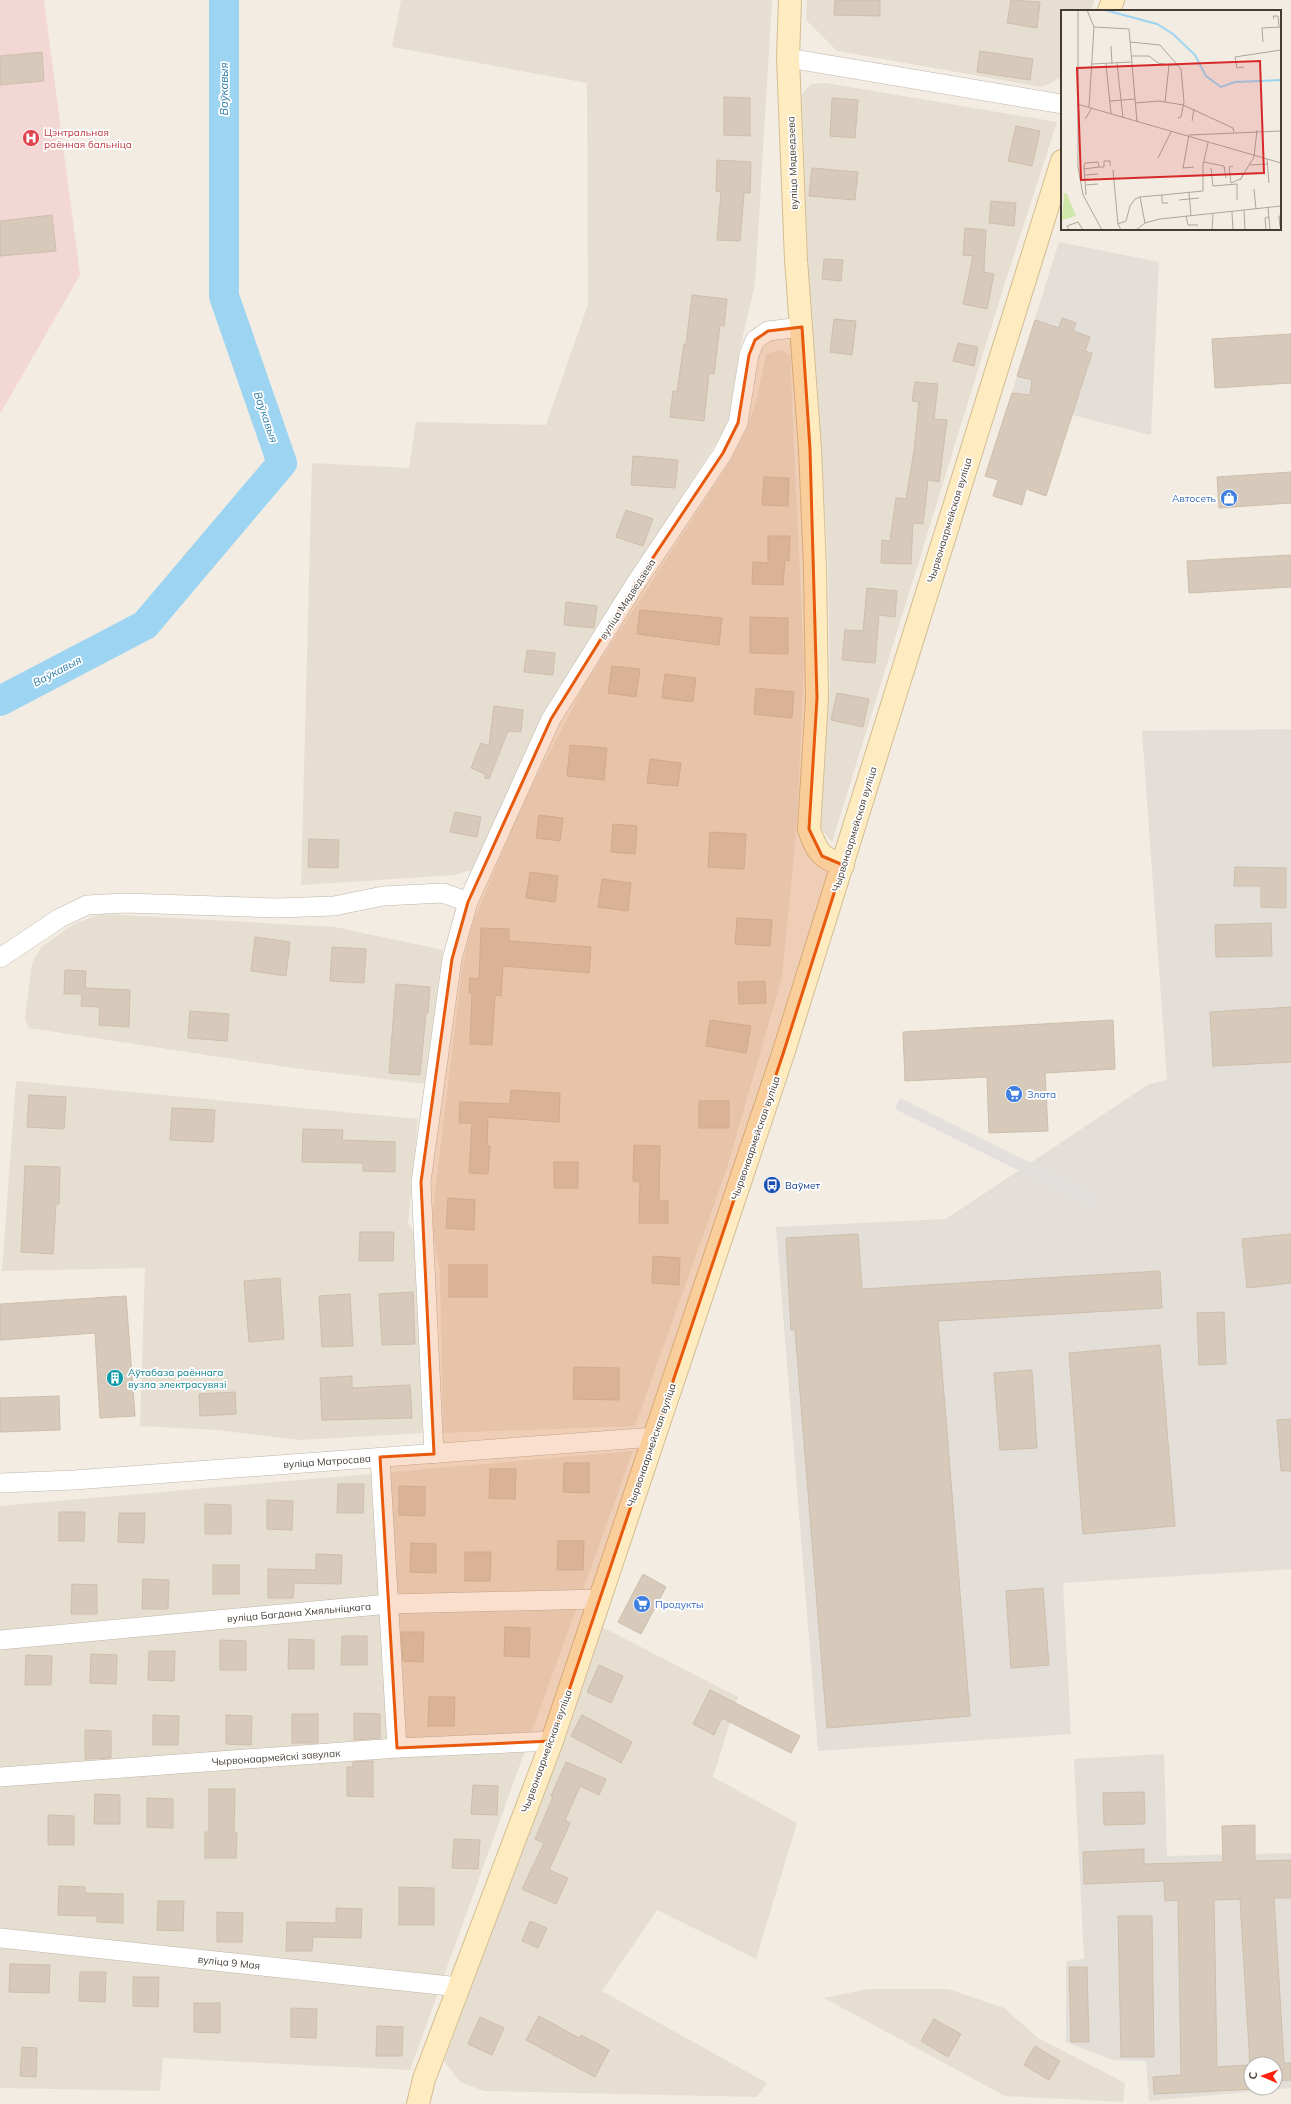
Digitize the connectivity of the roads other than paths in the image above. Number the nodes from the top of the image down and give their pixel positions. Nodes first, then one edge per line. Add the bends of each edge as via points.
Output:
1 (790, 0) edge
2 (1113, 0) edge
3 (1109, 10) edge
4 (788, 58) junction
5 (1061, 104) edge
6 (1061, 164) edge
7 (802, 327) junction
8 (842, 865) junction
9 (468, 902) junction
10 (0, 958) edge
11 (655, 1437) junction
12 (434, 1454) junction
13 (380, 1457) junction
14 (0, 1483) edge
15 (599, 1599) junction
16 (389, 1604) junction
17 (0, 1640) edge
18 (552, 1740) junction
19 (397, 1748) junction
20 (0, 1777) edge
21 (0, 1938) edge
22 (459, 1986) junction
23 (418, 2104) edge

1 - 4 street, вуліца Мядведзева
2 - 3 street
4 - 5 street
4 - 7 street, вуліца Мядведзева via 796,260
6 - 8 street, Чырвонаармейская вуліца
7 - 8 street, вуліца Мядведзева via 810,449 817,682 809,829 822,856
7 - 9 street, вуліца Мядведзева via 768,331 755,340 749,355 738,423 723,454 634,586 552,719
8 - 11 street, Чырвонаармейская вуліца via 784,1054
9 - 10 street via 443,894 383,896 334,906 277,908 126,903 88,905 60,918
9 - 12 street, вуліца Мядведзева via 452,959 421,1182
11 - 12 street, вуліца Матросава
11 - 15 street, Чырвонаармейская вуліца
12 - 13 street, вуліца Матросава
13 - 14 street, вуліца Матросава via 74,1480
13 - 16 street
15 - 16 street, вуліца Багдана Хмяльніцкага
15 - 18 street, Чырвонаармейская вуліца
16 - 17 street, вуліца Багдана Хмяльніцкага
16 - 19 street
18 - 19 street, Чырвонаармейскі завулак
18 - 22 street, Чырвонаармейская вуліца
19 - 20 street, Чырвонаармейскі завулак
21 - 22 street, вуліца 9 Мая
22 - 23 street, Чырвонаармейская вуліца via 424,2079

